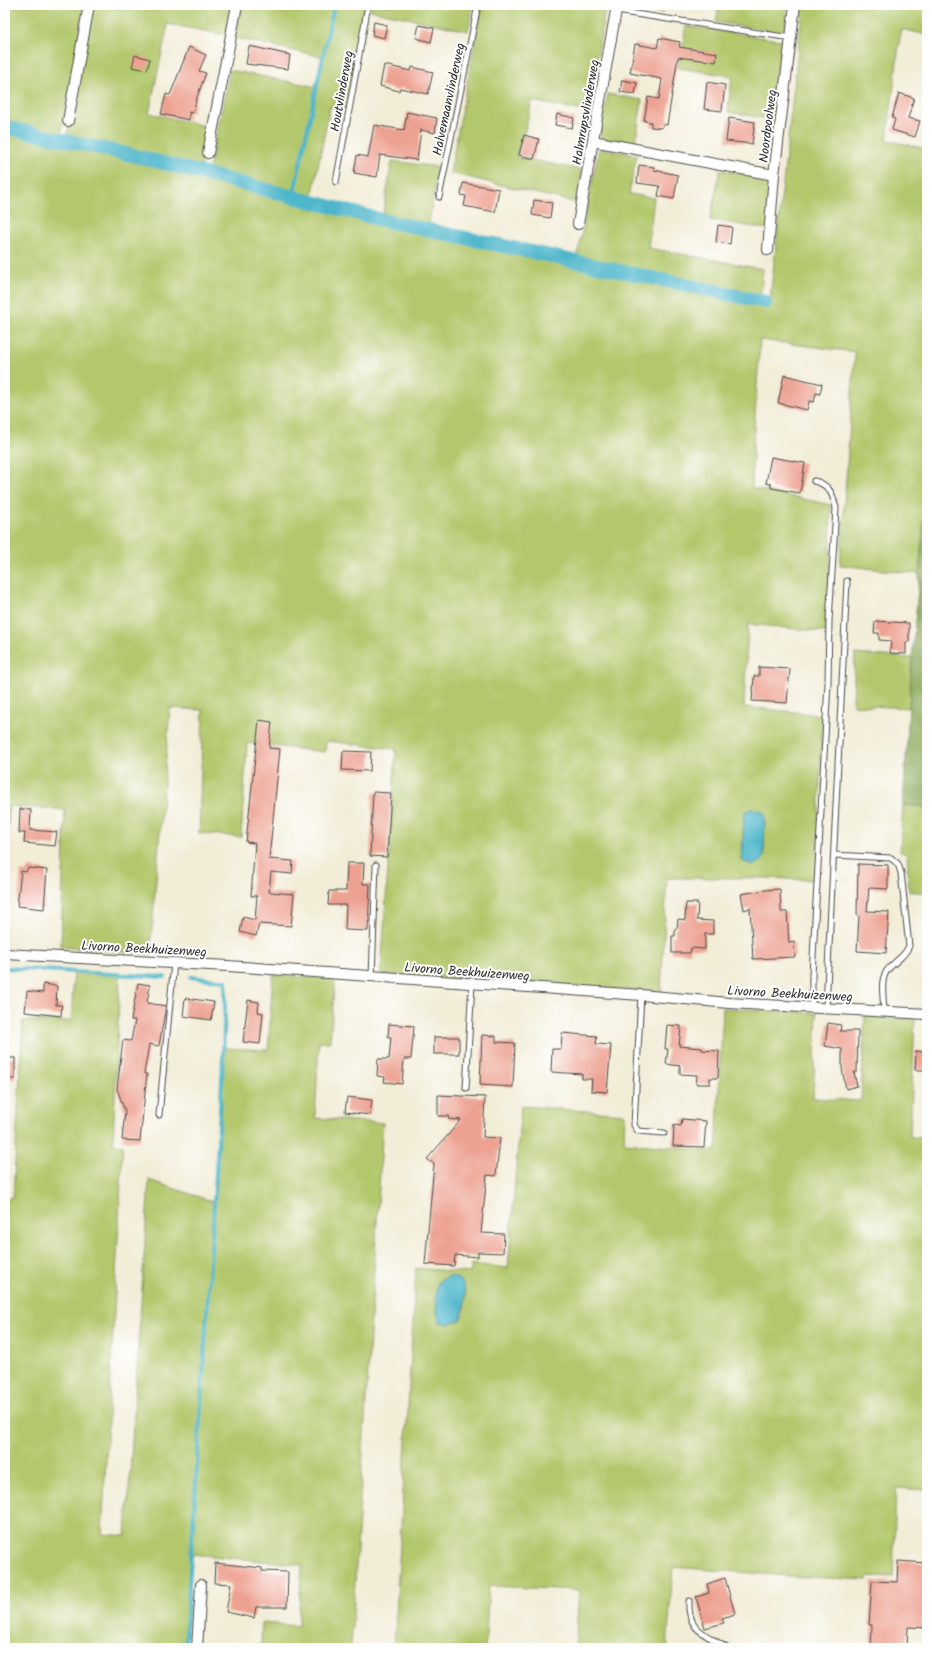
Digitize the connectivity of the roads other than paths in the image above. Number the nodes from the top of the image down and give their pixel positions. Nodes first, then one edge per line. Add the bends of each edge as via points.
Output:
1 (89, 5) edge
2 (237, 5) edge
3 (368, 5) edge
4 (478, 5) edge
5 (795, 5) edge
6 (617, 8) edge
7 (791, 38) junction
8 (68, 121) dead end
9 (593, 141) junction
10 (208, 153) dead end
11 (774, 175) junction
12 (336, 182) dead end
13 (439, 197) dead end
14 (578, 224) dead end
15 (768, 250) dead end
16 (814, 481) dead end
17 (847, 582) dead end
18 (834, 855) junction
19 (376, 865) dead end
20 (5, 954) edge
21 (174, 963) junction
22 (372, 977) junction
23 (472, 984) junction
24 (641, 995) junction
25 (812, 1007) junction
26 (826, 1008) junction
27 (884, 1012) junction
28 (927, 1014) edge
29 (466, 1088) dead end
30 (159, 1115) dead end
31 (664, 1133) dead end
32 (201, 1585) dead end
33 (690, 1601) dead end
34 (197, 1648) edge
35 (727, 1648) edge

1 - 8 street
2 - 10 street
3 - 12 lane, Houtvlinderweg
4 - 13 lane, Halvemaanvlinderweg
5 - 7 street, Noordpoolweg
6 - 7 lane
6 - 9 street, Halmrupsvlinderweg
7 - 11 street, Noordpoolweg
9 - 11 street
9 - 14 street, Halmrupsvlinderweg
11 - 15 street, Noordpoolweg
16 - 25 lane via 828,488 834,497 836,508
17 - 18 lane
18 - 26 lane
18 - 27 lane via 891,858 898,864 901,873 909,946 906,953 884,975
19 - 22 lane
20 - 21 street, Livorno Beekhuizenweg
21 - 22 street, Livorno Beekhuizenweg
21 - 30 lane
22 - 23 street, Livorno Beekhuizenweg
23 - 24 street, Livorno Beekhuizenweg
23 - 29 lane
24 - 25 street, Livorno Beekhuizenweg
24 - 31 lane via 634,1125 638,1131
25 - 26 street, Livorno Beekhuizenweg
26 - 27 street, Livorno Beekhuizenweg
27 - 28 street, Livorno Beekhuizenweg
32 - 34 street
33 - 35 lane via 691,1620 697,1629

